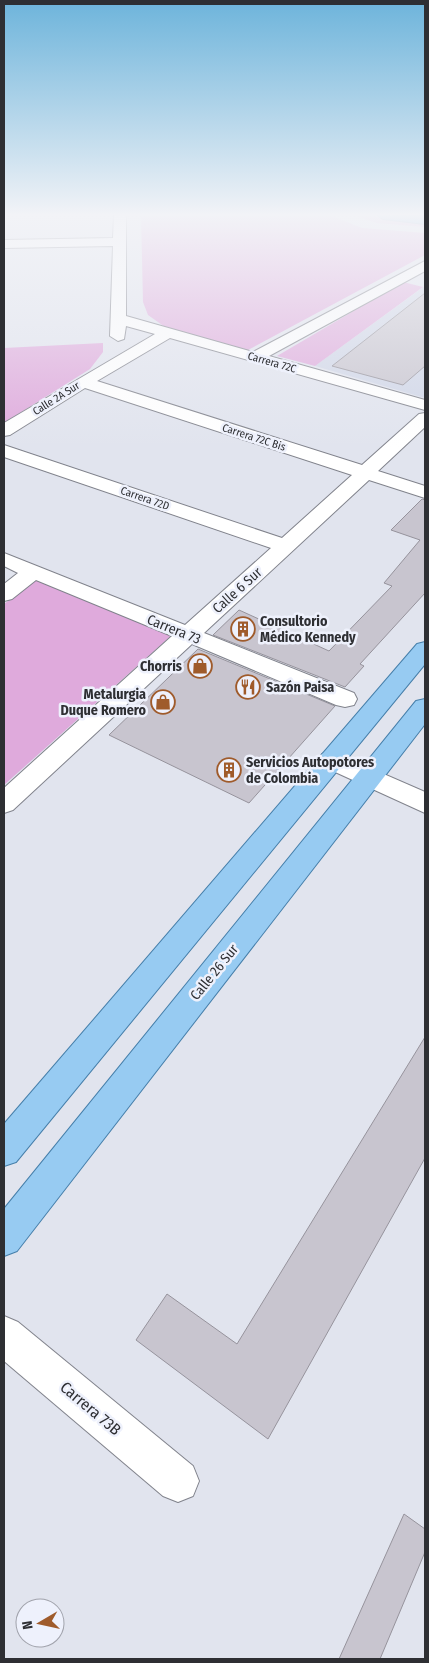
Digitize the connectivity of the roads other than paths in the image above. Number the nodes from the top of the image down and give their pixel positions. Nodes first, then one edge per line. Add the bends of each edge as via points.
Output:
1 (119, 293) edge
2 (375, 293) edge
3 (119, 320) junction
4 (168, 333) junction
5 (255, 357) junction
6 (109, 366) junction
7 (83, 382) junction
8 (425, 405) edge
9 (425, 418) edge
10 (4, 431) edge
11 (4, 451) edge
12 (366, 472) junction
13 (425, 492) edge
14 (286, 546) junction
15 (4, 559) edge
16 (34, 571) junction
17 (4, 594) edge
18 (188, 635) junction
19 (425, 648) edge
20 (345, 699) dead end
21 (425, 707) edge
22 (331, 760) junction
23 (369, 778) junction
24 (4, 802) edge
25 (425, 803) edge
26 (4, 1150) edge
27 (4, 1238) edge
28 (4, 1336) edge
29 (178, 1481) dead end

1 - 3 street
2 - 5 street
3 - 4 street, Carrera 72C
3 - 6 street via 117,347
4 - 5 street, Carrera 72C
4 - 6 street, Calle 2A Sur
5 - 8 street, Carrera 72C
6 - 7 street, Calle 2A Sur
7 - 10 street, Calle 2A Sur
7 - 12 street, Carrera 72C Bis
9 - 12 street, Calle 6 Sur
11 - 14 street, Carrera 72D
12 - 13 street, Carrera 72C Bis
12 - 14 street, Calle 6 Sur
14 - 18 street, Calle 6 Sur
15 - 16 street, Carrera 73
16 - 17 street
16 - 18 street, Carrera 73
18 - 20 street, Carrera 73
18 - 24 street, Calle 6 Sur
19 - 22 main road
21 - 23 main road, Calle 26 Sur
22 - 23 street
22 - 26 main road
23 - 25 street
23 - 27 main road, Calle 26 Sur
28 - 29 street, Carrera 73B

